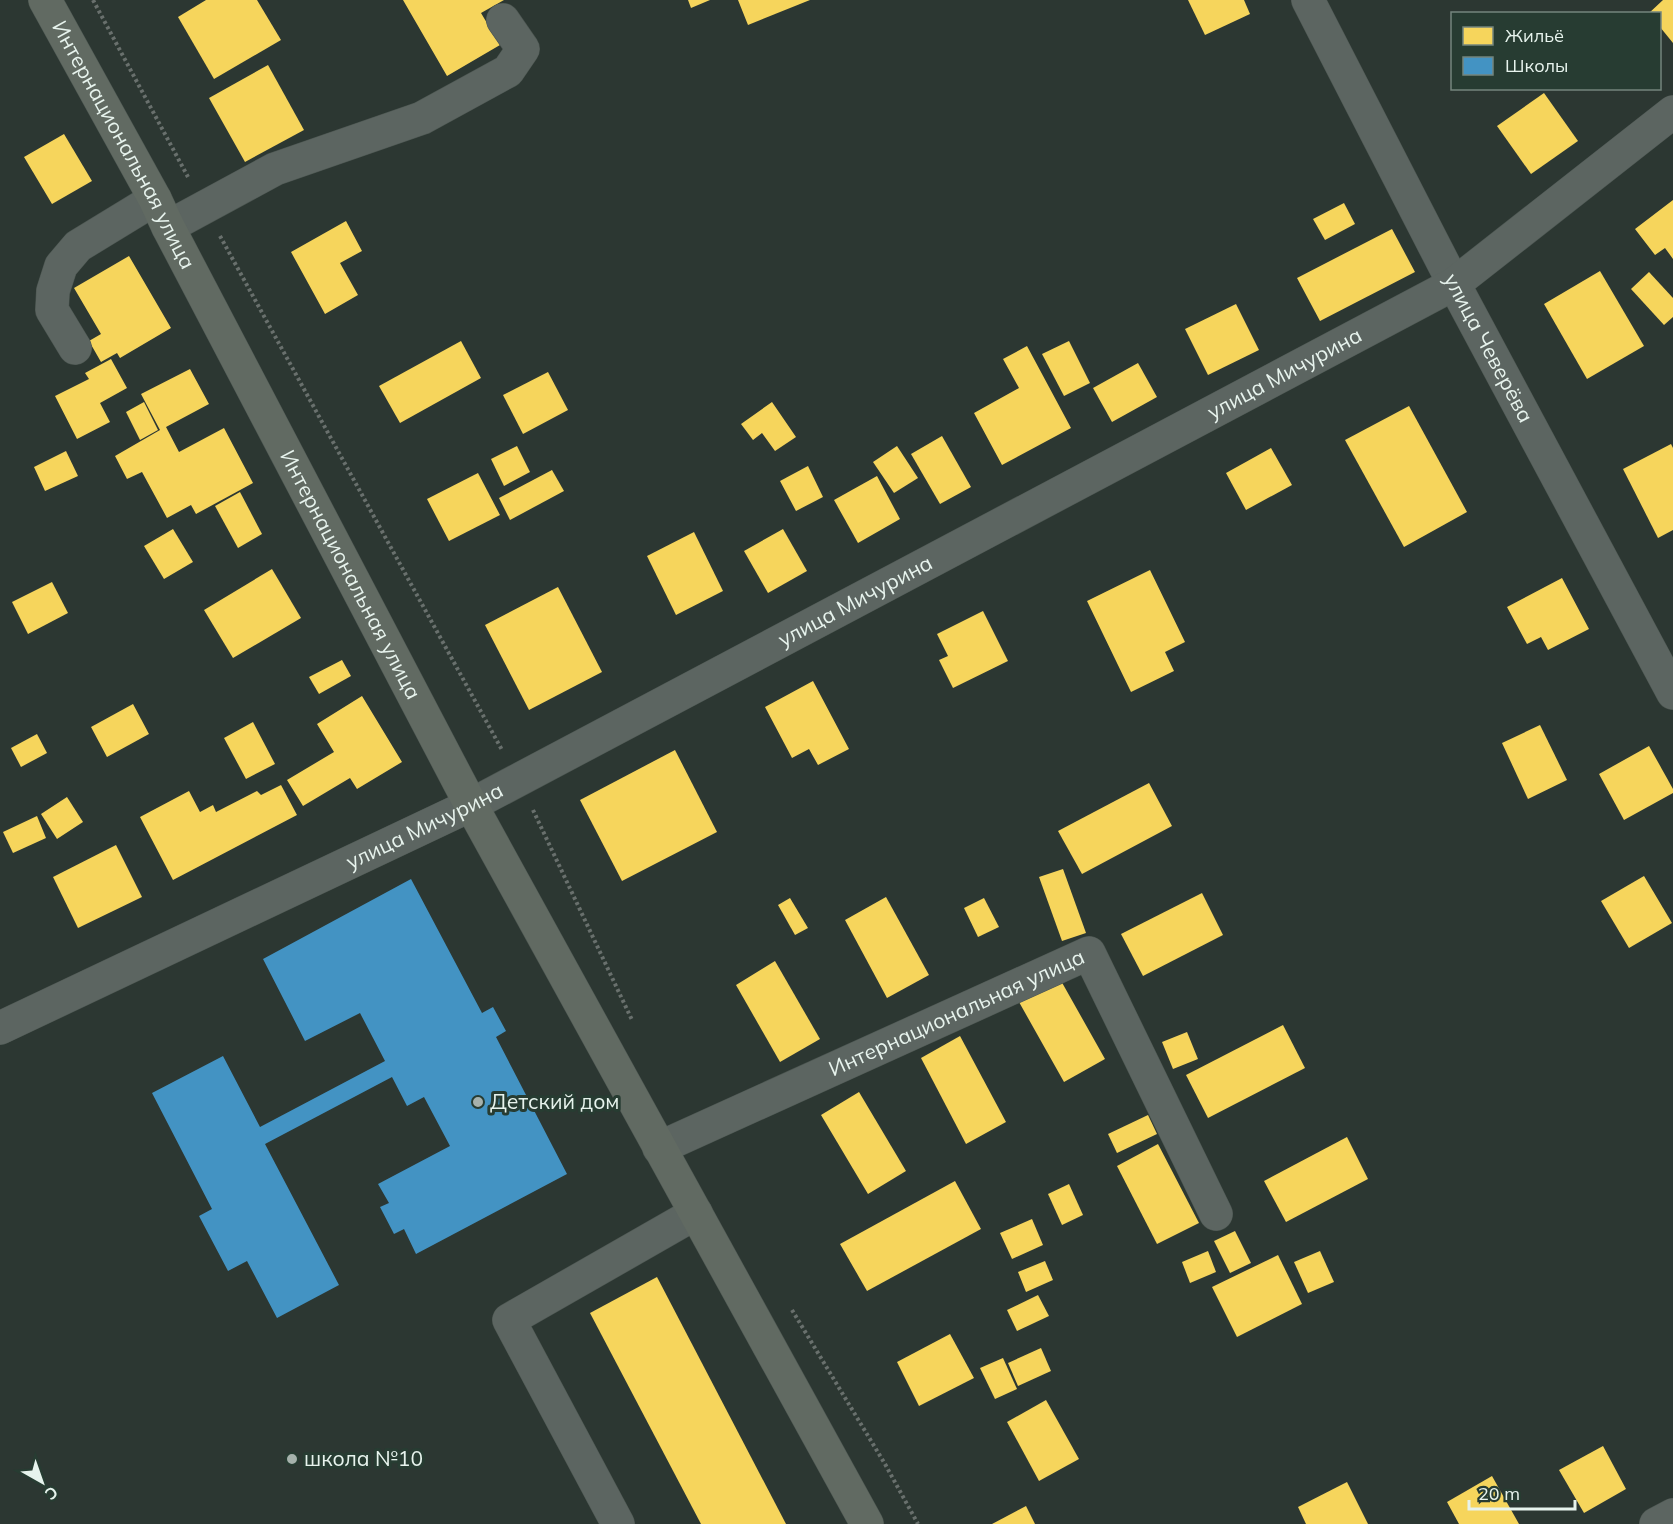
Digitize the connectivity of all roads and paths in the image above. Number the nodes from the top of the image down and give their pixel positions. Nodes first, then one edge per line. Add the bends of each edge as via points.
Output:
1 (45, 0) edge
2 (1308, 0) edge
3 (503, 20) dead end
4 (1673, 112) edge
5 (161, 213) junction
6 (1454, 284) junction
7 (75, 348) dead end
8 (1673, 693) edge
9 (471, 805) junction
10 (0, 1028) edge
11 (659, 1148) junction
12 (696, 1213) junction
13 (1216, 1214) dead end
14 (1673, 1515) edge
15 (618, 1524) edge
16 (867, 1524) edge
17 (1656, 1524) edge

1 - 5 main road, Интернациональная улица
2 - 6 street, улица Чеверёва
3 - 5 street via 523,49 508,71 422,118
4 - 6 street, улица Мичурина
5 - 7 street via 78,246 61,266 52,310
5 - 9 main road, Интернациональная улица
6 - 8 street, улица Чеверёва
6 - 9 street, улица Мичурина
9 - 10 street, улица Мичурина
9 - 11 main road, Интернациональная улица
11 - 12 main road, Интернациональная улица
11 - 13 street, Интернациональная улица via 1089,953
12 - 15 street via 509,1320
12 - 16 main road, Интернациональная улица
14 - 17 street

